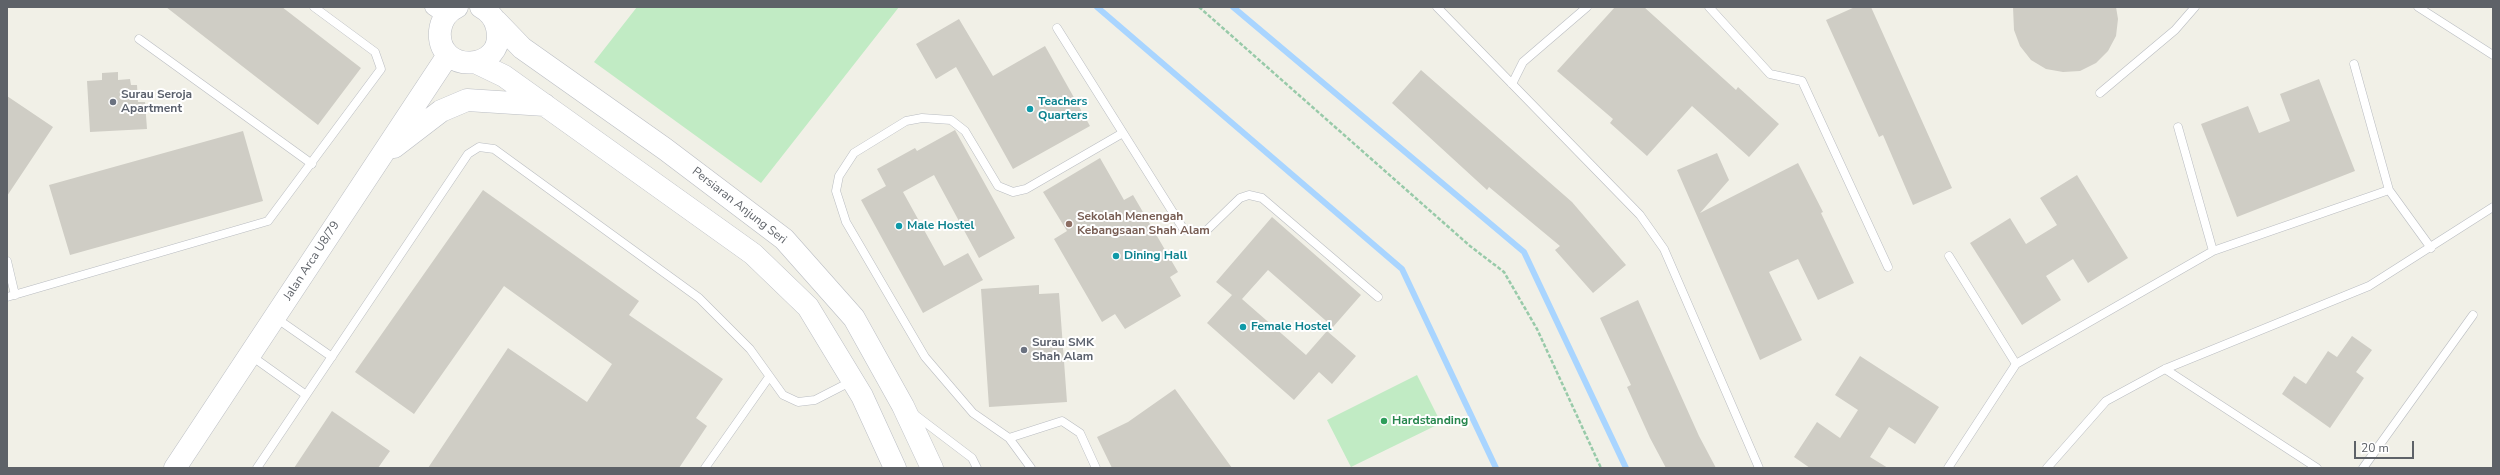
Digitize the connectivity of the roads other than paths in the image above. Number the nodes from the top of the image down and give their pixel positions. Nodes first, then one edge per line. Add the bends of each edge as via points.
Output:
1 (314, 7) edge
2 (1437, 7) edge
3 (1587, 7) edge
4 (1709, 7) edge
5 (2195, 7) edge
6 (2418, 7) edge
7 (445, 10) edge
8 (488, 14) edge
9 (1057, 28) dead end
10 (139, 40) dead end
11 (448, 55) junction
12 (2493, 55) edge
13 (477, 63) junction
14 (2354, 64) dead end
15 (1512, 84) junction
16 (2100, 94) dead end
17 (545, 105) junction
18 (2178, 127) dead end
19 (1121, 134) junction
20 (380, 158) junction
21 (312, 164) junction
22 (2389, 190) junction
23 (2493, 207) edge
24 (2431, 248) junction
25 (2213, 251) junction
26 (1949, 256) dead end
27 (7, 261) edge
28 (1888, 267) dead end
29 (11, 296) edge
30 (1378, 297) dead end
31 (2473, 315) dead end
32 (275, 317) junction
33 (250, 355) junction
34 (332, 358) junction
35 (2016, 364) junction
36 (2165, 369) junction
37 (769, 377) junction
38 (852, 380) junction
39 (306, 395) junction
40 (904, 406) junction
41 (1009, 438) junction
42 (175, 468) edge
43 (258, 468) edge
44 (706, 468) edge
45 (895, 468) edge
46 (932, 468) edge
47 (977, 468) edge
48 (1031, 468) edge
49 (1096, 468) edge
50 (1758, 468) edge
51 (1948, 468) edge
52 (2047, 468) edge
53 (2317, 468) edge
54 (2363, 468) edge

1 - 21 lane via 375,52 381,69
2 - 15 lane
3 - 15 lane via 1523,62
4 - 28 lane via 1770,74 1802,81
5 - 16 lane via 2175,30
6 - 12 lane
7 - 11 street via 440,36 442,46
8 - 13 street via 499,34 496,47 488,57
8 - 40 street, Persiaran Anjung Seri via 522,48 665,149 784,239 854,318
9 - 19 lane
10 - 21 lane
11 - 13 street via 466,63
11 - 20 street, Jalan Arca U8/79
13 - 17 street via 504,76
14 - 22 lane
15 - 50 lane via 1640,215 1664,249
17 - 20 street via 467,100 441,111
17 - 38 street via 754,254 808,307
18 - 25 lane
19 - 30 lane via 1184,230 1206,231 1240,198 1249,195 1262,198
19 - 41 lane via 1026,189 1013,192 998,186 965,131 951,120 922,118 906,121 854,153 839,176 836,191 846,222 925,357 973,413
20 - 32 street, Jalan Arca U8/79
21 - 29 lane via 268,221
22 - 24 lane
22 - 25 lane
23 - 24 lane
24 - 36 lane via 2369,286
25 - 35 lane
26 - 35 lane
27 - 29 lane
31 - 54 lane
32 - 33 street, Jalan Arca U8/79
32 - 34 lane
33 - 39 lane
33 - 42 street, Jalan Arca U8/79
34 - 37 lane via 468,154 479,147 494,149 700,298 750,349
34 - 39 lane
35 - 51 lane
36 - 52 lane via 2106,401
36 - 53 lane
37 - 38 lane via 783,395 798,402 815,400
37 - 44 lane
38 - 45 street
39 - 43 lane
40 - 46 street, Persiaran Anjung Seri
40 - 47 lane via 972,458
41 - 48 lane
41 - 49 lane via 1062,421 1080,433

